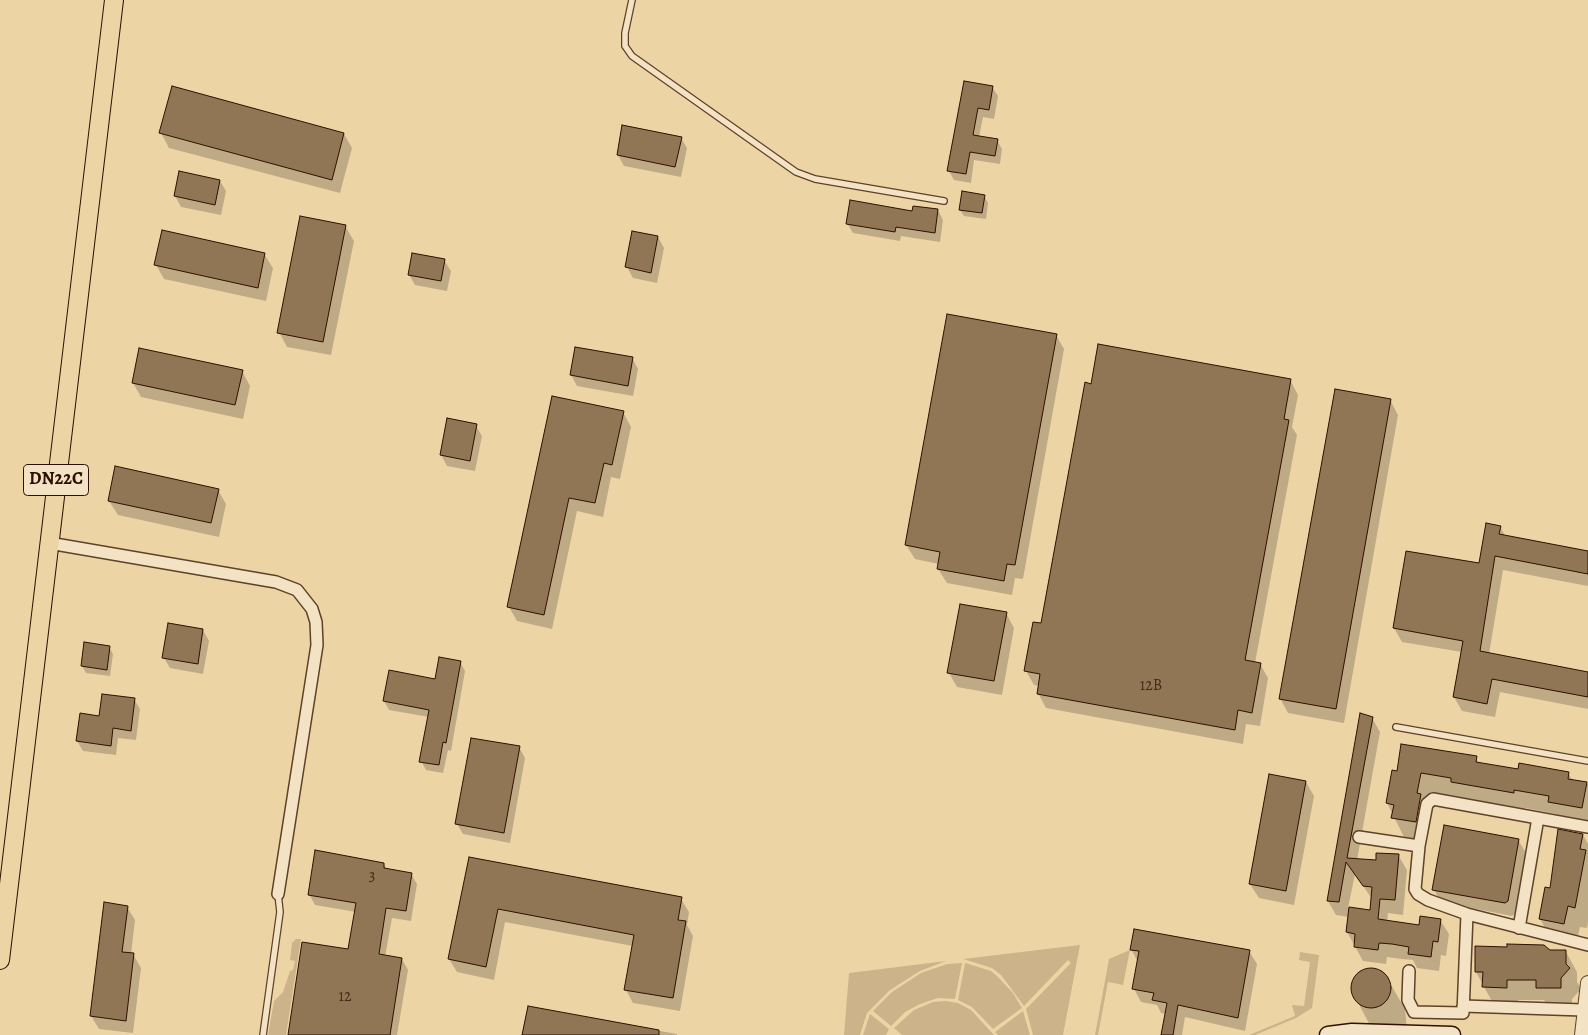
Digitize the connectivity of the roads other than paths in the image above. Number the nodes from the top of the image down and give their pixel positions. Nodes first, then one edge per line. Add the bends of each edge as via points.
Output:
1 (114, 0) edge
2 (632, 0) edge
3 (944, 201) dead end
4 (49, 543) junction
5 (1396, 727) dead end
6 (1588, 761) edge
7 (1538, 818) junction
8 (1588, 827) edge
9 (1358, 837) dead end
10 (1419, 846) junction
11 (278, 894) joint
12 (1467, 914) junction
13 (1519, 928) junction
14 (1588, 945) edge
15 (0, 960) edge
16 (1409, 971) dead end
17 (1588, 983) edge
18 (1463, 1006) junction
19 (1583, 1010) junction
20 (264, 1035) edge
21 (1328, 1035) edge
22 (1452, 1035) edge
23 (1582, 1035) edge

1 - 4 main road, DN22C
2 - 3 lane via 625,33 625,46 632,56 796,172 815,179
4 - 11 street via 276,582 297,590 312,609 317,646
4 - 15 main road, DN22C
5 - 6 lane
7 - 8 street
7 - 10 street via 1433,799 1427,804
7 - 13 street
9 - 10 street
10 - 12 street via 1414,883 1418,894
11 - 20 lane via 280,912
12 - 13 street
12 - 18 street
13 - 14 street
16 - 18 street via 1408,1000 1414,1012 1463,1013
17 - 19 street
18 - 19 street
19 - 23 street
21 - 22 main road via 1352,1032

